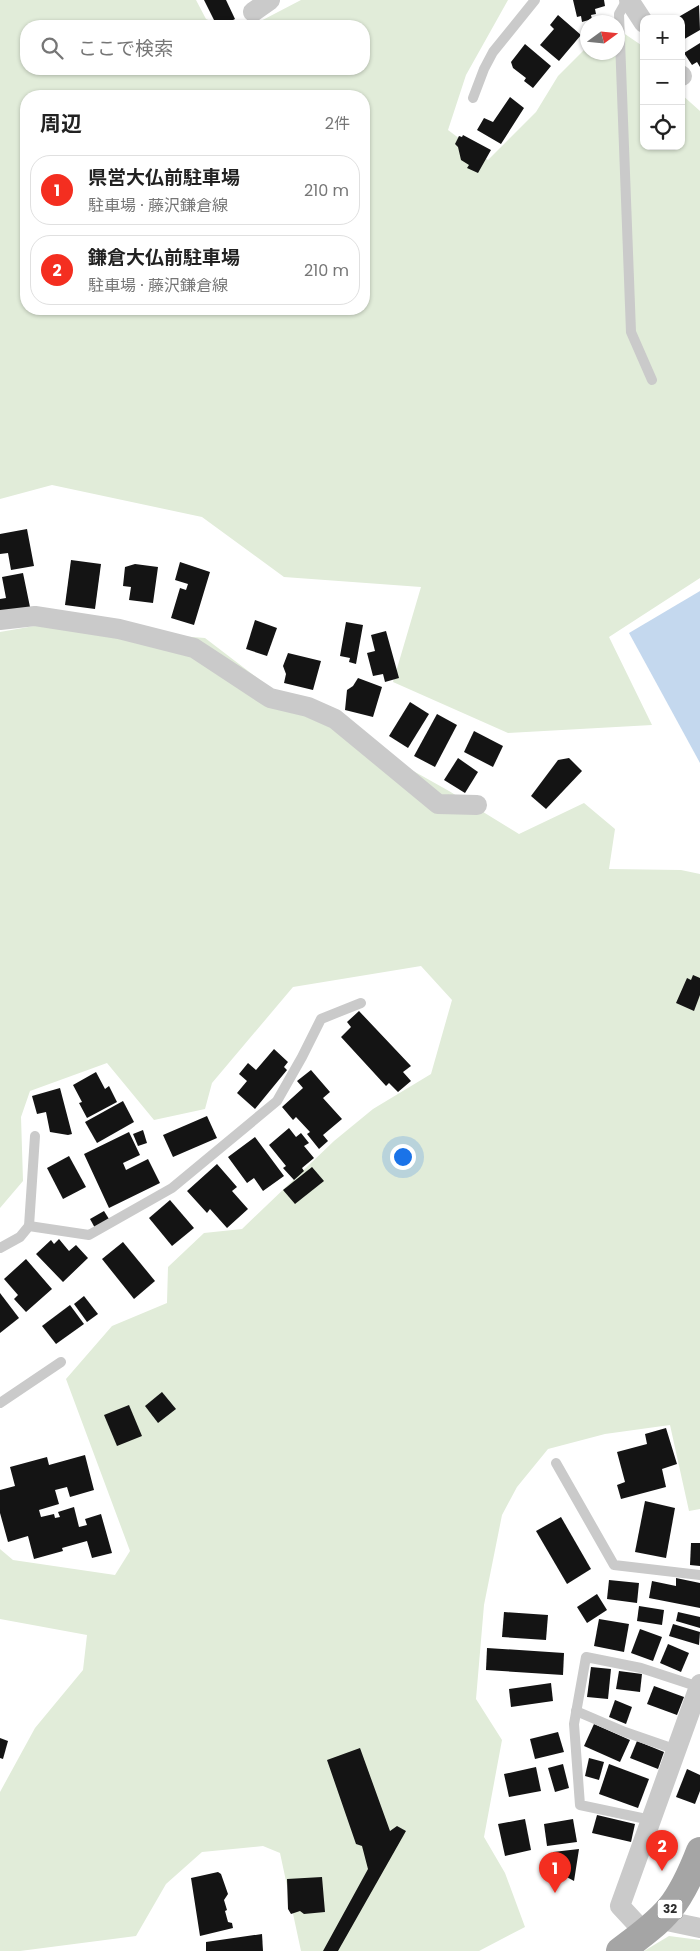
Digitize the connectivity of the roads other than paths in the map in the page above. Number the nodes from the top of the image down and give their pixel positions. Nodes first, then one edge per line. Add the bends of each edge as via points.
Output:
1 (270, 0) edge
2 (535, 0) edge
3 (628, 0) edge
4 (253, 12) dead end
5 (640, 18) edge
6 (472, 98) dead end
7 (652, 380) dead end
8 (0, 620) edge
9 (478, 805) dead end
10 (361, 1003) dead end
11 (35, 1136) dead end
12 (29, 1226) junction
13 (0, 1248) edge
14 (61, 1362) dead end
15 (0, 1403) edge
16 (556, 1463) dead end
17 (700, 1575) edge
18 (700, 1686) edge
19 (576, 1711) junction
20 (676, 1750) junction
21 (651, 1820) junction
22 (700, 1851) edge
23 (653, 1926) junction
24 (700, 1928) edge
25 (620, 1951) edge

1 - 4 street
2 - 6 lane via 493,52
3 - 5 street
3 - 7 lane via 619,14 631,332
8 - 9 street via 35,616 119,629 194,648 270,698 308,706 335,720 438,804
10 - 12 lane via 320,1019 277,1101 172,1188 88,1236
11 - 12 lane
12 - 13 lane via 20,1237
14 - 15 lane
16 - 17 lane via 614,1565
18 - 19 lane via 641,1668 586,1658
18 - 20 street
19 - 20 lane
19 - 21 lane via 574,1724 580,1805
20 - 21 street
21 - 23 street via 620,1906
22 - 23 main road, 32 via 681,1895
23 - 24 street
23 - 25 main road, 32

